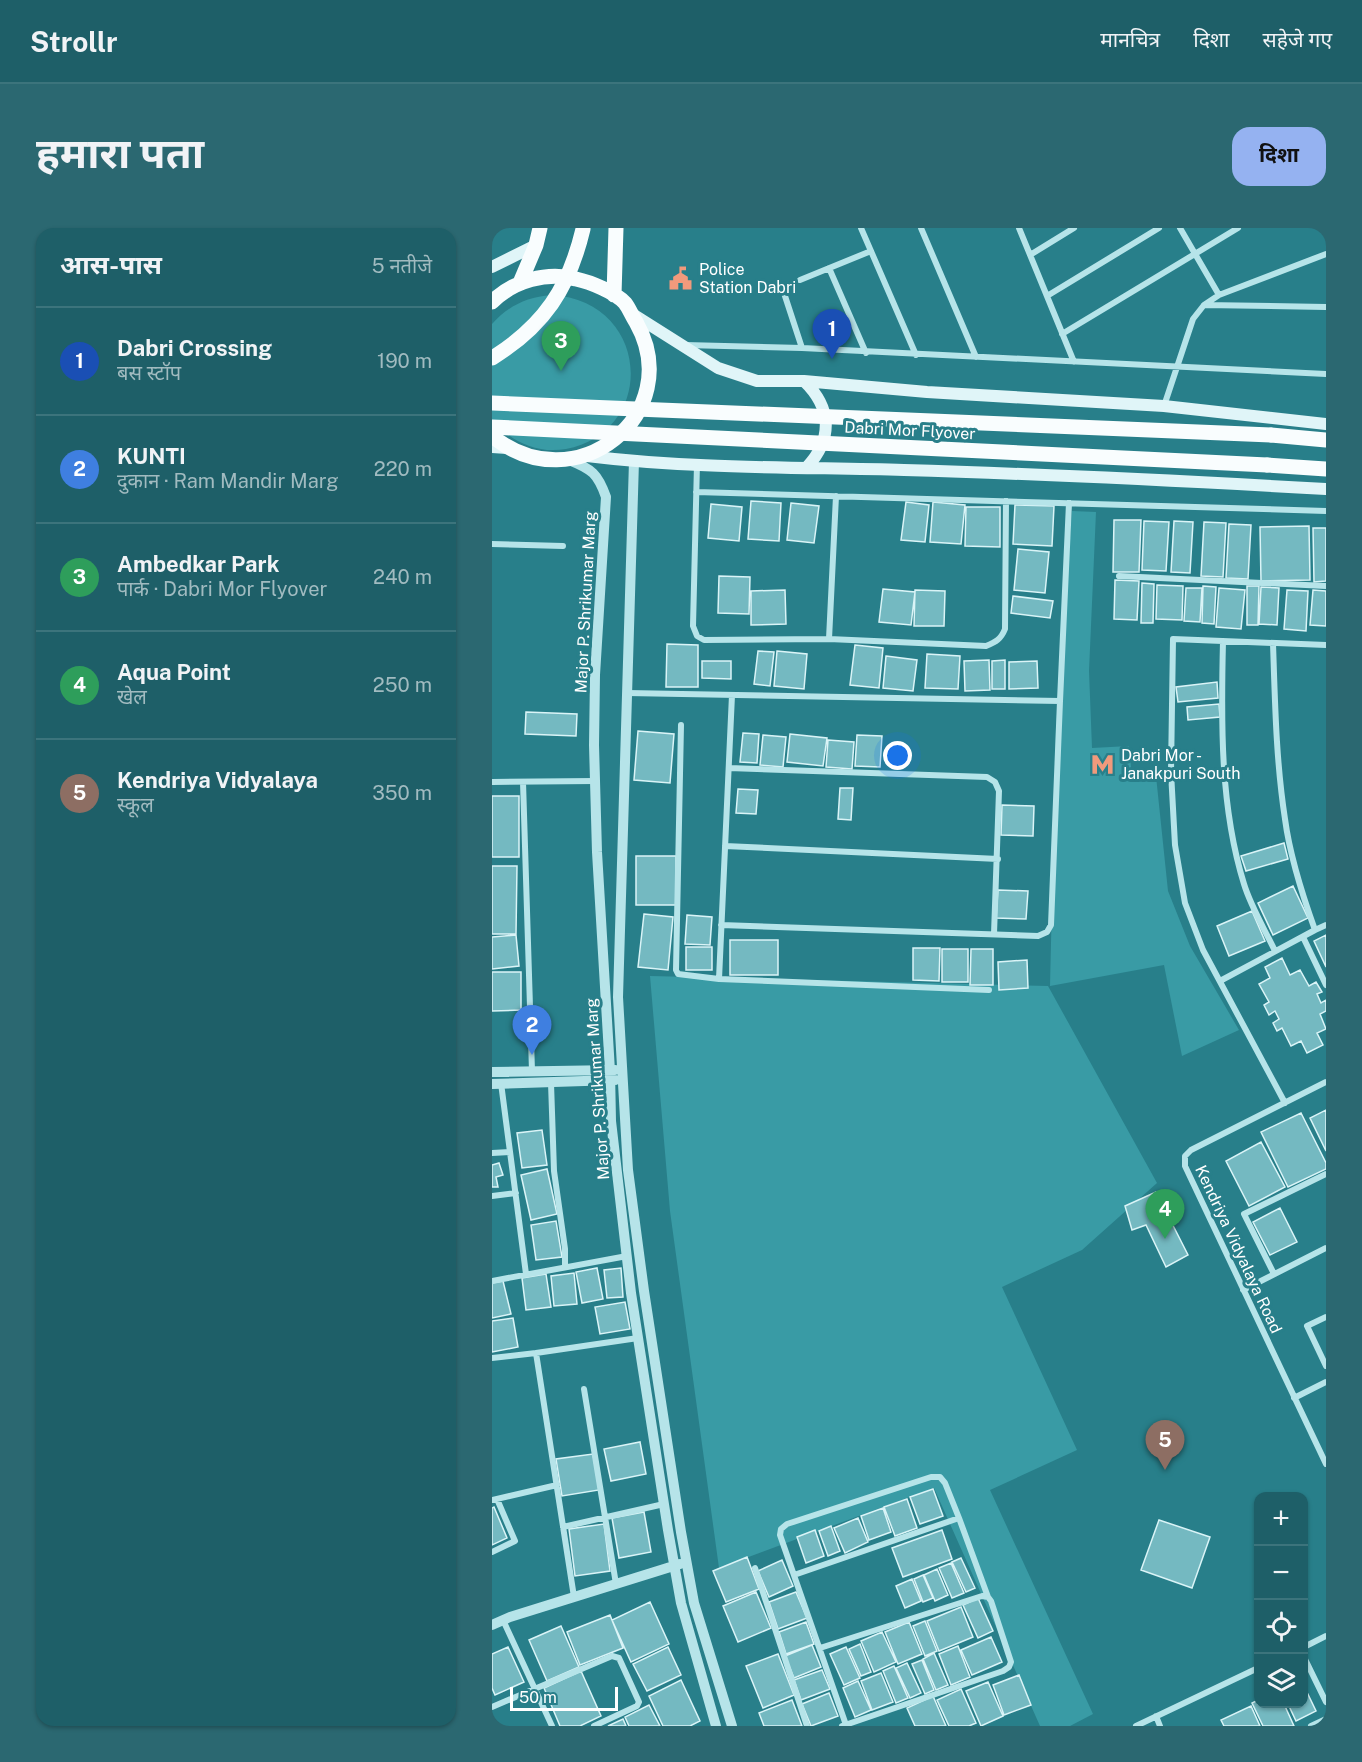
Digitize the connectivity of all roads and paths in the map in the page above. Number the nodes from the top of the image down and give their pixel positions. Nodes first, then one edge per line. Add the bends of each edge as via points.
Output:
1 (540, 228) edge
2 (583, 228) edge
3 (616, 228) edge
4 (861, 228) edge
5 (921, 228) edge
6 (1019, 228) edge
7 (1074, 228) edge
8 (1159, 228) edge
9 (1180, 228) edge
10 (1238, 228) edge
11 (536, 245) junction
12 (871, 251) junction
13 (1195, 253) junction
14 (1030, 255) junction
15 (1326, 255) edge
16 (492, 267) edge
17 (829, 268) junction
18 (800, 280) dead end
19 (520, 283) junction
20 (784, 293) dead end
21 (614, 295) junction
22 (1219, 295) junction
23 (1047, 296) junction
24 (492, 302) edge
25 (1204, 305) junction
26 (1326, 307) edge
27 (631, 313) junction
28 (1062, 334) junction
29 (682, 345) junction
30 (802, 348) junction
31 (866, 353) junction
32 (916, 355) junction
33 (976, 357) junction
34 (492, 358) edge
35 (1074, 362) junction
36 (1178, 367) junction
37 (1326, 374) edge
38 (804, 381) junction
39 (492, 403) edge
40 (1164, 405) junction
41 (1326, 424) edge
42 (492, 427) edge
43 (492, 436) edge
44 (1326, 440) edge
45 (500, 448) edge
46 (587, 456) junction
47 (569, 460) junction
48 (634, 461) junction
49 (696, 464) junction
50 (807, 467) junction
51 (1326, 469) edge
52 (1326, 489) edge
53 (696, 492) junction
54 (836, 496) junction
55 (1005, 501) junction
56 (1069, 503) junction
57 (1326, 511) edge
58 (492, 544) edge
59 (563, 546) dead end
60 (1119, 576) dead end
61 (1326, 586) edge
62 (829, 639) junction
63 (1223, 641) junction
64 (1273, 643) junction
65 (1326, 645) edge
66 (627, 693) junction
67 (732, 695) junction
68 (1060, 701) junction
69 (681, 725) dead end
70 (729, 768) junction
71 (595, 781) junction
72 (492, 782) edge
73 (523, 782) junction
74 (725, 846) junction
75 (998, 859) junction
76 (721, 925) junction
77 (1326, 925) edge
78 (1315, 930) junction
79 (994, 934) junction
80 (1303, 937) junction
81 (1275, 951) junction
82 (719, 979) junction
83 (1220, 981) junction
84 (1326, 985) edge
85 (989, 990) dead end
86 (532, 1071) junction
87 (492, 1072) edge
88 (609, 1075) junction
89 (623, 1075) junction
90 (1326, 1082) edge
91 (497, 1083) edge
92 (551, 1083) junction
93 (1285, 1103) junction
94 (510, 1152) junction
95 (492, 1153) edge
96 (1326, 1174) edge
97 (516, 1193) junction
98 (492, 1196) edge
99 (1326, 1248) edge
100 (627, 1256) junction
101 (565, 1266) junction
102 (526, 1274) junction
103 (1274, 1274) junction
104 (492, 1281) edge
105 (1244, 1290) junction
106 (1326, 1317) edge
107 (638, 1338) junction
108 (536, 1353) junction
109 (492, 1358) edge
110 (1326, 1366) edge
111 (1326, 1382) edge
112 (584, 1389) dead end
113 (1294, 1398) junction
114 (1326, 1464) edge
115 (557, 1485) junction
116 (494, 1500) edge
117 (664, 1504) junction
118 (605, 1518) junction
119 (959, 1518) junction
120 (563, 1527) junction
121 (492, 1552) edge
122 (686, 1562) junction
123 (674, 1565) junction
124 (755, 1568) dead end
125 (794, 1575) junction
126 (616, 1584) junction
127 (574, 1597) junction
128 (988, 1597) junction
129 (503, 1620) junction
130 (492, 1625) edge
131 (1326, 1636) edge
132 (1308, 1645) edge
133 (820, 1648) junction
134 (1308, 1665) edge
135 (1254, 1670) edge
136 (535, 1689) junction
137 (1326, 1702) edge
138 (492, 1707) edge
139 (1156, 1716) junction
140 (1326, 1719) edge
141 (844, 1725) edge
142 (552, 1726) edge
143 (594, 1726) edge
144 (716, 1726) edge
145 (732, 1726) edge
146 (807, 1726) edge
147 (1136, 1726) edge
148 (1160, 1726) edge
149 (1311, 1726) edge

1 - 11 main road
2 - 34 main road, bridge via 566,283 550,307 511,347
3 - 21 main road
4 - 12 street
5 - 33 street
6 - 14 street
7 - 14 street
8 - 23 street
9 - 13 street
10 - 13 street
11 - 16 main road
11 - 19 main road
12 - 17 street
12 - 32 street
13 - 22 street
13 - 28 street
14 - 23 street
15 - 22 street
17 - 18 street
17 - 31 street
19 - 21 main road via 571,277
19 - 24 main road
20 - 30 street
21 - 27 main road
22 - 25 street
23 - 28 street
25 - 26 street
25 - 36 street via 1193,319
27 - 29 main road
27 - 46 main road via 646,347 649,366 644,394 633,420 620,435
28 - 35 street
29 - 30 street
29 - 38 main road via 718,368 757,381
30 - 31 street
31 - 32 street
32 - 33 street
33 - 35 street
35 - 36 street
36 - 37 street
36 - 40 street
38 - 40 main road
38 - 50 main road via 820,400 826,423 821,447
39 - 44 main road, Dabri Mor Flyover, bridge
40 - 41 main road
42 - 51 main road, Dabri Mor Flyover, bridge
43 - 45 main road
45 - 47 main road via 537,459
46 - 47 main road
46 - 48 main road
47 - 71 street, Major P. Shrikumar Marg via 598,477 606,497 595,675
48 - 49 main road
48 - 66 street, Major P. Shrikumar Marg
49 - 50 main road
49 - 53 street
50 - 52 main road
53 - 54 street
53 - 62 street via 693,626 697,636 704,640
54 - 55 street
54 - 62 street
55 - 56 street
55 - 62 street via 1005,629 996,642 986,646
56 - 57 street
56 - 68 street
58 - 59 street
60 - 61 street
63 - 64 street
63 - 81 street via 1225,788 1237,861 1245,888
63 - 83 street via 1173,639 1171,772 1175,845 1185,903
64 - 65 street
64 - 78 street via 1277,755 1285,821 1298,882
66 - 67 street
66 - 89 street, Major P. Shrikumar Marg via 618,997
67 - 68 street
67 - 70 street
68 - 79 street via 1051,925 1038,936
69 - 82 street via 676,970 682,976
70 - 74 street
70 - 75 street via 987,777 999,791
71 - 73 street
71 - 88 street, Major P. Shrikumar Marg
72 - 73 street
73 - 86 street
74 - 75 street
74 - 76 street
75 - 79 street
76 - 79 street
76 - 82 street
77 - 78 street
78 - 80 street
80 - 81 street
80 - 84 street
81 - 83 street
82 - 85 street
83 - 93 street
86 - 87 street
86 - 88 street
88 - 89 street
88 - 92 street
88 - 100 street, Major P. Shrikumar Marg
89 - 122 street, Major P. Shrikumar Marg via 628,1170
90 - 93 street, Kendriya Vidyalaya Road
91 - 92 street
91 - 94 street
92 - 101 street via 554,1171
93 - 105 street, Kendriya Vidyalaya Road via 1185,1156 1185,1166
94 - 95 street
94 - 97 street
96 - 103 street via 1244,1215
97 - 98 street
97 - 102 street
99 - 103 street
100 - 101 street
100 - 107 street, Major P. Shrikumar Marg
101 - 102 street
102 - 104 street
103 - 105 street
105 - 113 street, Kendriya Vidyalaya Road
106 - 110 street via 1307,1326
107 - 108 street
107 - 117 street, Major P. Shrikumar Marg
108 - 109 street
108 - 115 street
111 - 113 street
112 - 118 street
113 - 114 street, Kendriya Vidyalaya Road
115 - 116 street
115 - 120 street
116 - 121 street via 515,1541
117 - 118 street
117 - 123 street, Major P. Shrikumar Marg
118 - 120 street
118 - 126 street
119 - 125 street
119 - 125 street via 945,1483 940,1477 931,1477 787,1524 780,1535
119 - 128 street
120 - 127 street
122 - 123 street
122 - 145 street, Major P. Shrikumar Marg via 694,1603
123 - 126 street
123 - 144 street, Major P. Shrikumar Marg
124 - 146 street
125 - 133 street
126 - 127 street
127 - 129 street
128 - 133 street
128 - 141 street via 1011,1662 1009,1667
129 - 130 street
129 - 136 street
131 - 132 street
133 - 141 street
134 - 137 street
135 - 139 street
136 - 138 street
136 - 142 street
136 - 143 street via 612,1656 620,1658 639,1702
139 - 147 street
139 - 148 street
140 - 149 street

